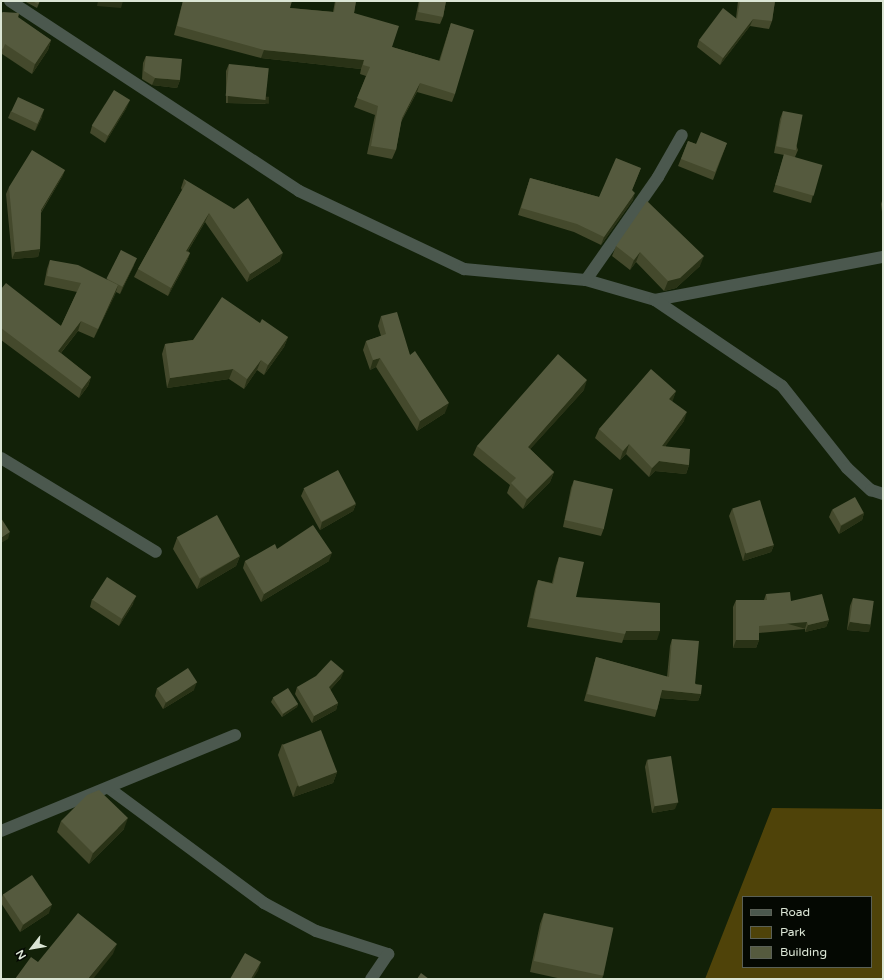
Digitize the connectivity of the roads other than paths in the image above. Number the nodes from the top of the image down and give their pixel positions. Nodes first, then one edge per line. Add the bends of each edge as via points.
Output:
1 (10, 1) edge
2 (682, 135) dead end
3 (883, 257) edge
4 (586, 280) junction
5 (656, 300) junction
6 (1, 458) edge
7 (883, 494) edge
8 (156, 552) dead end
9 (235, 735) dead end
10 (110, 789) junction
11 (1, 831) edge
12 (371, 979) edge

1 - 4 street via 299,191 464,268
2 - 4 street via 658,177
3 - 5 street
4 - 5 street
5 - 7 street via 782,386 847,468 872,490
6 - 8 street
9 - 10 street
10 - 11 street
10 - 12 street via 264,903 316,931 388,954

